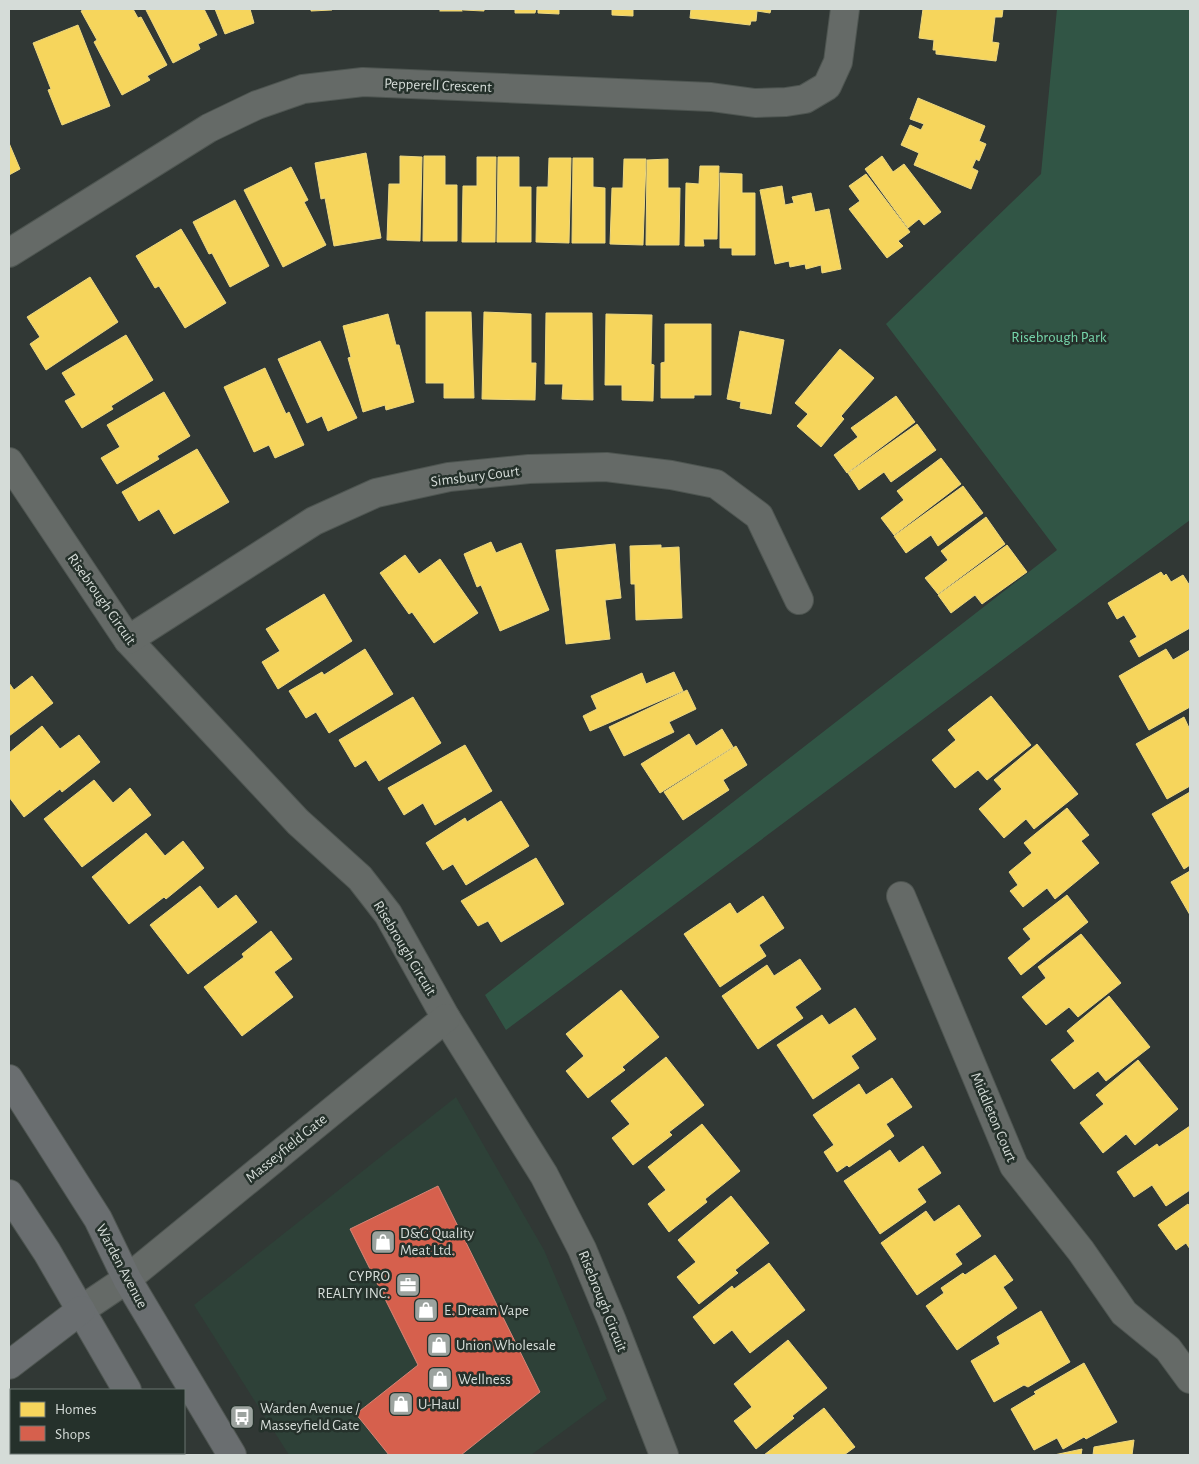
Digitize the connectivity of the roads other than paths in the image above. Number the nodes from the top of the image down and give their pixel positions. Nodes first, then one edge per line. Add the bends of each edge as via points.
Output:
1 (845, 9) edge
2 (9, 253) edge
3 (9, 462) edge
4 (799, 600) dead end
5 (128, 640) junction
6 (901, 896) dead end
7 (446, 1018) junction
8 (9, 1079) edge
9 (9, 1194) edge
10 (127, 1279) junction
11 (81, 1310) junction
12 (9, 1364) edge
13 (1190, 1379) edge
14 (126, 1389) edge
15 (232, 1455) edge
16 (664, 1455) edge

1 - 2 street, Pepperell Crescent via 838,62 827,86 805,99 754,102 711,97 363,82 303,89 209,128
3 - 5 street, Risebrough Circuit
4 - 5 street, Simsbury Court via 759,516 716,484 606,467 529,469 449,477 376,493 314,521
5 - 7 street, Risebrough Circuit via 298,822 360,878 388,914
6 - 13 street, Middleton Court via 1014,1166 1081,1251 1124,1313 1168,1349
7 - 10 street, Masseyfield Gate
7 - 16 street, Risebrough Circuit via 544,1175 570,1224
8 - 10 main road, Warden Avenue via 98,1219
9 - 11 main road
10 - 11 street, Masseyfield Gate
10 - 15 main road, Warden Avenue
11 - 12 main road
11 - 14 main road

